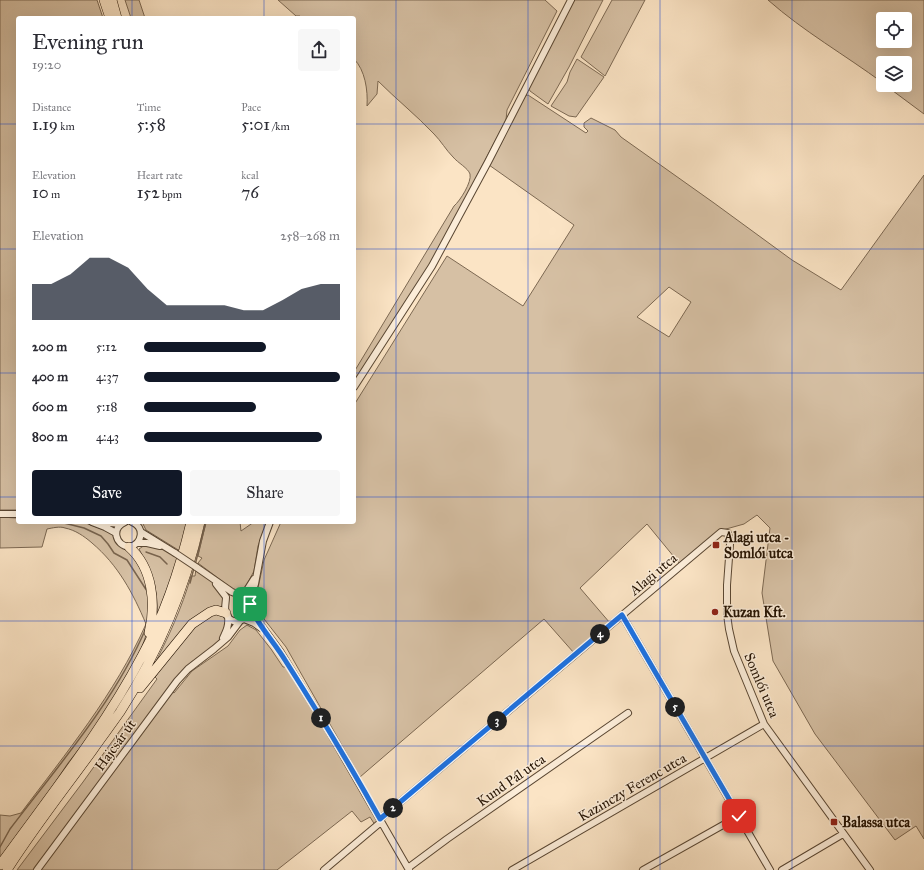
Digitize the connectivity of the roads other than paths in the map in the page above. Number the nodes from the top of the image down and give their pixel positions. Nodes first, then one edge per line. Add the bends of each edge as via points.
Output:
1 (104, 0) edge
2 (112, 0) edge
3 (570, 0) edge
4 (109, 16) edge
5 (116, 16) edge
6 (356, 384) edge
7 (0, 514) edge
8 (16, 514) edge
9 (97, 524) edge
10 (122, 524) edge
11 (135, 524) edge
12 (190, 524) edge
13 (199, 524) edge
14 (269, 524) edge
15 (141, 532) junction
16 (720, 532) joint
17 (116, 533) junction
18 (134, 545) junction
19 (164, 547) junction
20 (258, 572) junction
21 (210, 577) junction
22 (238, 595) junction
23 (249, 601) junction
24 (226, 602) junction
25 (251, 609) junction
26 (227, 615) junction
27 (622, 615) junction
28 (242, 620) junction
29 (270, 638) junction
30 (220, 643) junction
31 (146, 649) junction
32 (119, 713) junction
33 (628, 713) dead end
34 (764, 724) junction
35 (705, 758) junction
36 (739, 816) junction
37 (380, 821) junction
38 (843, 834) junction
39 (0, 865) edge
40 (408, 869) edge
41 (7, 870) edge
42 (38, 870) edge
43 (324, 870) edge
44 (512, 870) edge
45 (642, 870) edge
46 (770, 870) edge
47 (782, 870) edge
48 (870, 870) edge

1 - 4 highway
2 - 5 highway
3 - 6 street via 435,260
7 - 8 street
9 - 17 street
10 - 17 street
11 - 15 street
12 - 31 highway via 172,587
13 - 32 highway via 174,608 150,660
14 - 20 street via 263,541
15 - 18 street
15 - 19 street
16 - 27 street, Alagi utca
16 - 34 street, Somlói utca via 728,533 730,544 727,585 729,630 734,651
17 - 18 street via 121,545
18 - 19 street via 147,543
18 - 31 highway via 152,596 152,620
19 - 21 street, bridge
20 - 22 street via 251,584
20 - 23 street
21 - 22 street
21 - 24 street via 224,593
22 - 23 street
22 - 24 street via 232,596
23 - 25 street
24 - 26 street
25 - 28 street via 248,617
25 - 29 street
26 - 28 street via 235,621
26 - 30 street, Hajcsár út via 228,629
26 - 32 highway via 216,610 192,624
27 - 35 street
27 - 37 street, Alagi utca
28 - 29 street via 254,623
28 - 30 street, Hajcsár út
29 - 37 street via 329,731
30 - 42 street, Hajcsár út via 177,680
31 - 39 highway via 98,728
32 - 41 highway
33 - 40 street, Kund Pál utca via 453,834
34 - 35 street, Kazinczy Ferenc utca
34 - 38 street, Somlói utca
35 - 36 street
35 - 44 street, Kazinczy Ferenc utca
36 - 45 street
36 - 46 street
37 - 40 street
37 - 43 street, Alagi utca
38 - 47 street
38 - 48 street, Somlói utca

